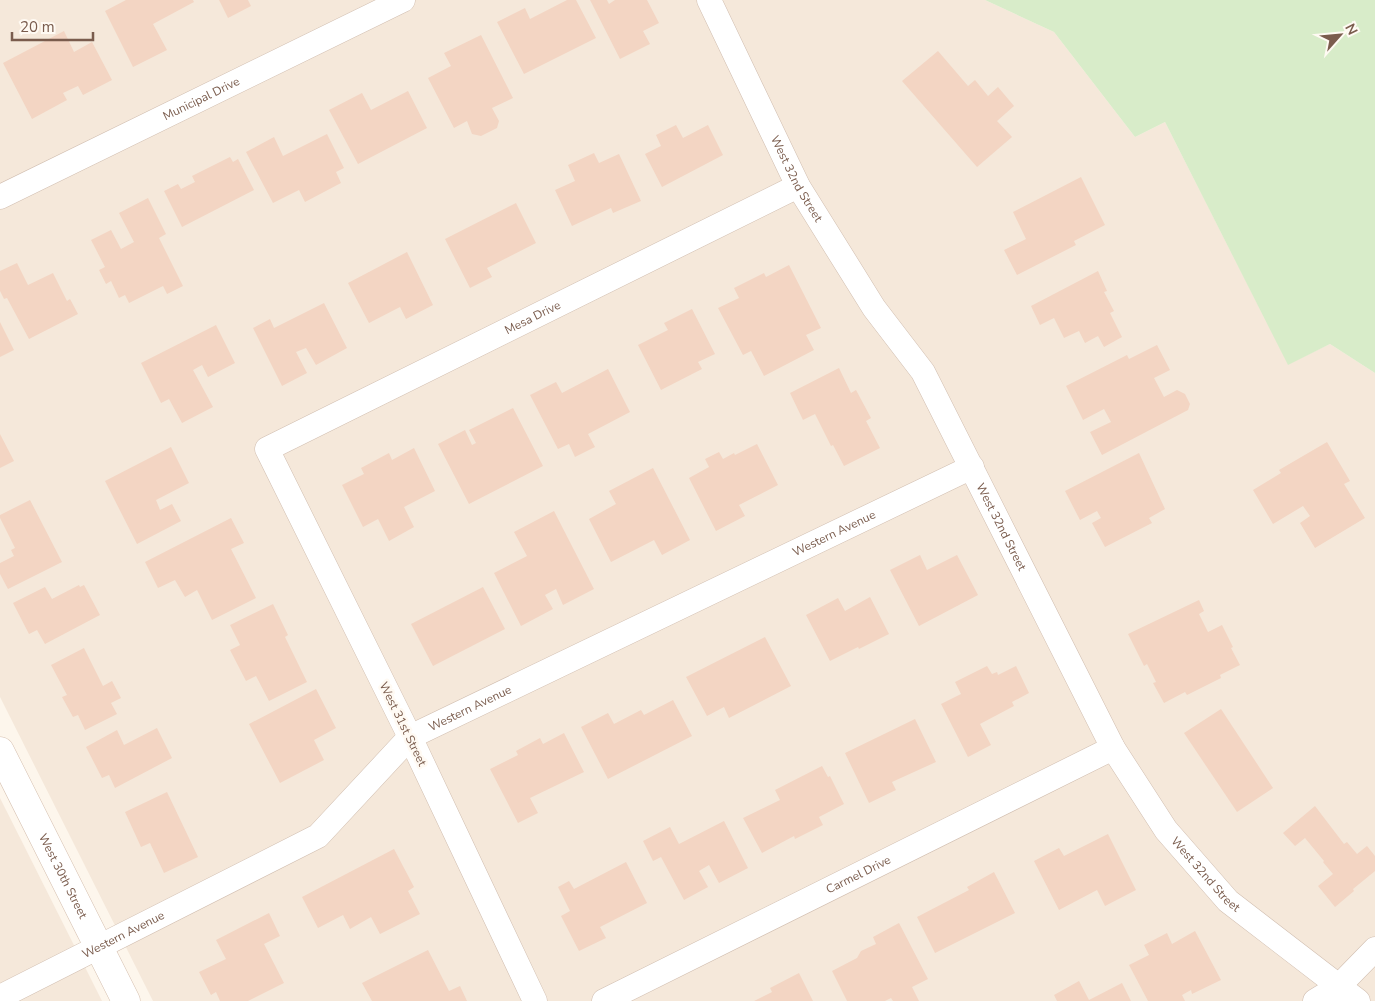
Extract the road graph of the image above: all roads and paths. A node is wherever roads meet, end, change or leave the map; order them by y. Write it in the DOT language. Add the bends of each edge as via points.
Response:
graph roads {
  1 [pos="403,0"];
  2 [pos="710,0"];
  3 [pos="798,186"];
  4 [pos="0,197"];
  5 [pos="267,449"];
  6 [pos="972,467"];
  7 [pos="410,738"];
  8 [pos="1113,748"];
  9 [pos="0,751"];
  10 [pos="99,948"];
  11 [pos="1375,950"];
  12 [pos="1338,987"];
  13 [pos="0,997"];
  14 [pos="126,1001"];
  15 [pos="535,1001"];
  16 [pos="604,1001"];
  17 [pos="1315,1001"];
  18 [pos="1358,1001"];
  1 -- 4 [label="street, Municipal Drive"];
  2 -- 3 [label="street, West 32nd Street"];
  3 -- 5 [label="street, Mesa Drive"];
  3 -- 6 [label="street, West 32nd Street" via="874,308 924,372"];
  5 -- 7 [label="street, West 31st Street"];
  6 -- 7 [label="street, Western Avenue"];
  6 -- 8 [label="street, West 32nd Street"];
  7 -- 10 [label="street, Western Avenue" via="318,836"];
  7 -- 15 [label="street, West 31st Street"];
  8 -- 12 [label="street, West 32nd Street" via="1166,830 1228,901"];
  8 -- 16 [label="street, Carmel Drive"];
  9 -- 10 [label="main road, West 30th Street"];
  10 -- 13 [label="street, Western Avenue"];
  10 -- 14 [label="main road, West 30th Street"];
  11 -- 12 [label="street"];
  12 -- 17 [label="street"];
  12 -- 18 [label="street, West 32nd Street"];
}
